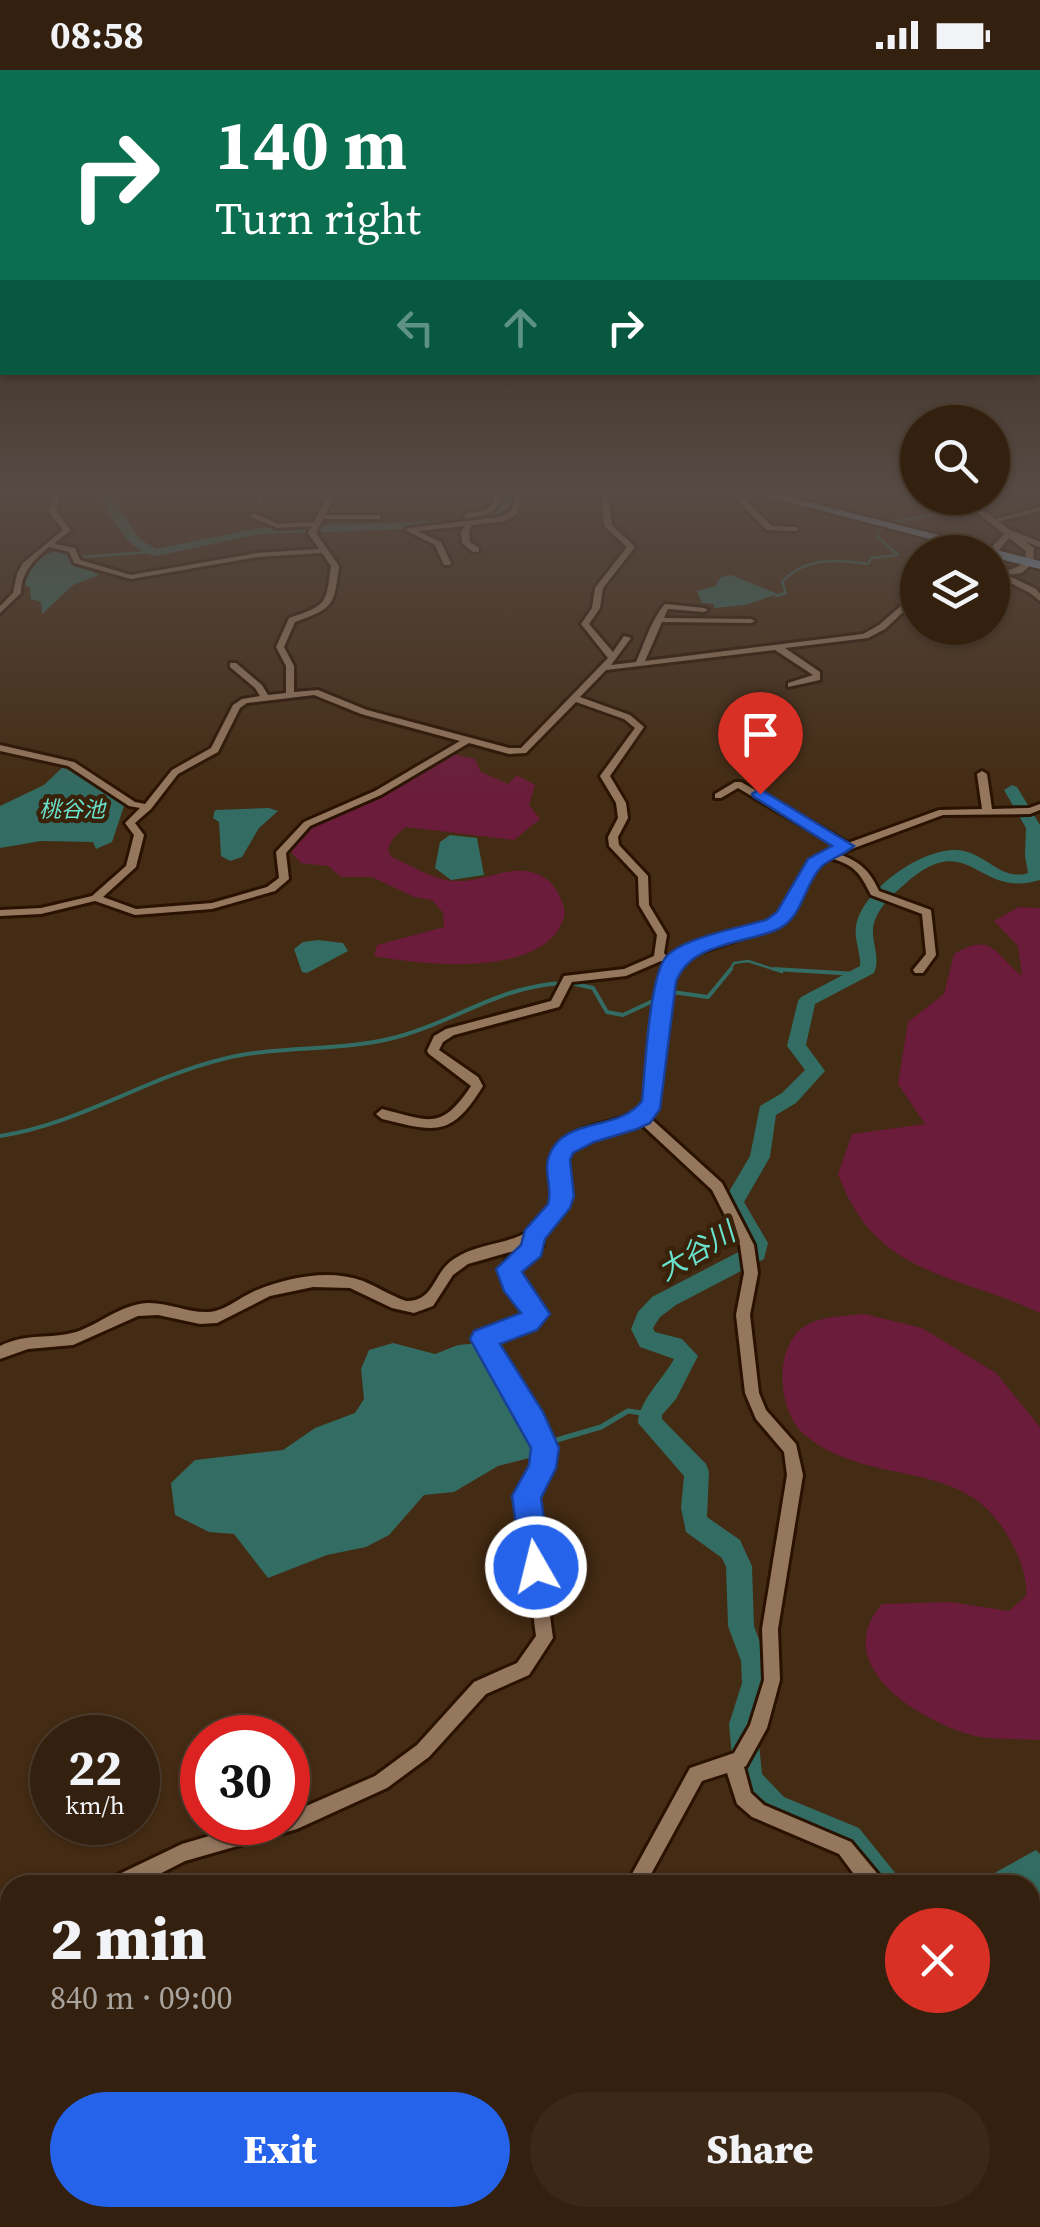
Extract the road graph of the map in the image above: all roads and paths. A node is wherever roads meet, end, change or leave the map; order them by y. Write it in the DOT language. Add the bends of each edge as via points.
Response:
graph roads {
  1 [pos="331,596"];
  2 [pos="598,596"];
  3 [pos="1040,599"];
  4 [pos="1032,608"];
  5 [pos="704,610"];
  6 [pos="900,610"];
  7 [pos="658,620"];
  8 [pos="750,621"];
  9 [pos="627,638"];
  10 [pos="777,647"];
  11 [pos="613,658"];
  12 [pos="640,663"];
  13 [pos="233,665"];
  14 [pos="606,668"];
  15 [pos="791,686"];
  16 [pos="290,694"];
  17 [pos="265,698"];
  18 [pos="576,699"];
  19 [pos="467,740"];
  20 [pos="0,748"];
  21 [pos="982,774"];
  22 [pos="718,796"];
  23 [pos="148,807"];
  24 [pos="1035,809"];
  25 [pos="987,811"];
  26 [pos="845,846"];
  27 [pos="828,854"];
  28 [pos="96,898"];
  29 [pos="0,913"];
  30 [pos="660,957"];
  31 [pos="674,960"];
  32 [pos="919,970"];
  33 [pos="382,1114"];
  34 [pos="642,1117"];
  35 [pos="533,1236"];
  36 [pos="0,1353"];
  37 [pos="734,1764"];
  38 [pos="137,1875"];
  39 [pos="640,1875"];
  40 [pos="866,1875"];
  1 -- 16 [label="street" via="322,609 292,620 280,644 290,666"];
  2 -- 11 [label="street" via="585,624"];
  3 -- 4 [label="street"];
  5 -- 7 [label="street" via="664,606"];
  6 -- 10 [label="street" via="872,634"];
  7 -- 8 [label="street"];
  7 -- 12 [label="street"];
  9 -- 11 [label="street"];
  10 -- 12 [label="street"];
  10 -- 15 [label="street" via="816,674"];
  11 -- 14 [label="street"];
  12 -- 14 [label="street"];
  13 -- 17 [label="street"];
  14 -- 18 [label="street"];
  16 -- 17 [label="street"];
  16 -- 19 [label="street" via="318,692"];
  17 -- 23 [label="street" via="238,704 215,750 171,775"];
  18 -- 19 [label="street" via="520,752"];
  18 -- 30 [label="street" via="640,727 605,776 623,818 614,846 644,876 644,905 662,935"];
  19 -- 28 [label="street" via="378,793 307,824 281,852 284,879 271,889 212,906 141,912"];
  20 -- 23 [label="street" via="71,764 132,804"];
  21 -- 25 [label="street"];
  22 -- 26 [label="street" via="738,784"];
  23 -- 28 [label="street" via="130,822 139,835 131,868"];
  24 -- 25 [label="street"];
  25 -- 26 [label="street" via="934,814"];
  26 -- 27 [label="street"];
  27 -- 31 [label="street" via="811,868 785,916"];
  27 -- 32 [label="street" via="866,872 872,890 884,898 927,912 931,955"];
  28 -- 29 [label="street"];
  30 -- 31 [label="street"];
  30 -- 33 [label="street" via="626,972 577,976 555,1004 438,1039 433,1051 477,1086 445,1124"];
  31 -- 34 [label="street" via="652,1103"];
  34 -- 35 [label="street" via="565,1147 558,1160 560,1204"];
  34 -- 37 [label="street" via="717,1187 746,1245 752,1260 743,1315 752,1393 791,1449 795,1474 770,1629 768,1702"];
  35 -- 36 [label="street" via="452,1267 431,1302 418,1307 400,1306 363,1284 284,1285 221,1316 148,1309 74,1338 31,1340"];
  35 -- 38 [label="street" via="533,1249 508,1269 537,1314 483,1339 545,1448 526,1496 545,1638 523,1669 480,1688 422,1750 381,1782 297,1820 182,1852"];
  37 -- 39 [label="street" via="696,1774"];
  37 -- 40 [label="street" via="743,1798 758,1811 845,1848"];
}
